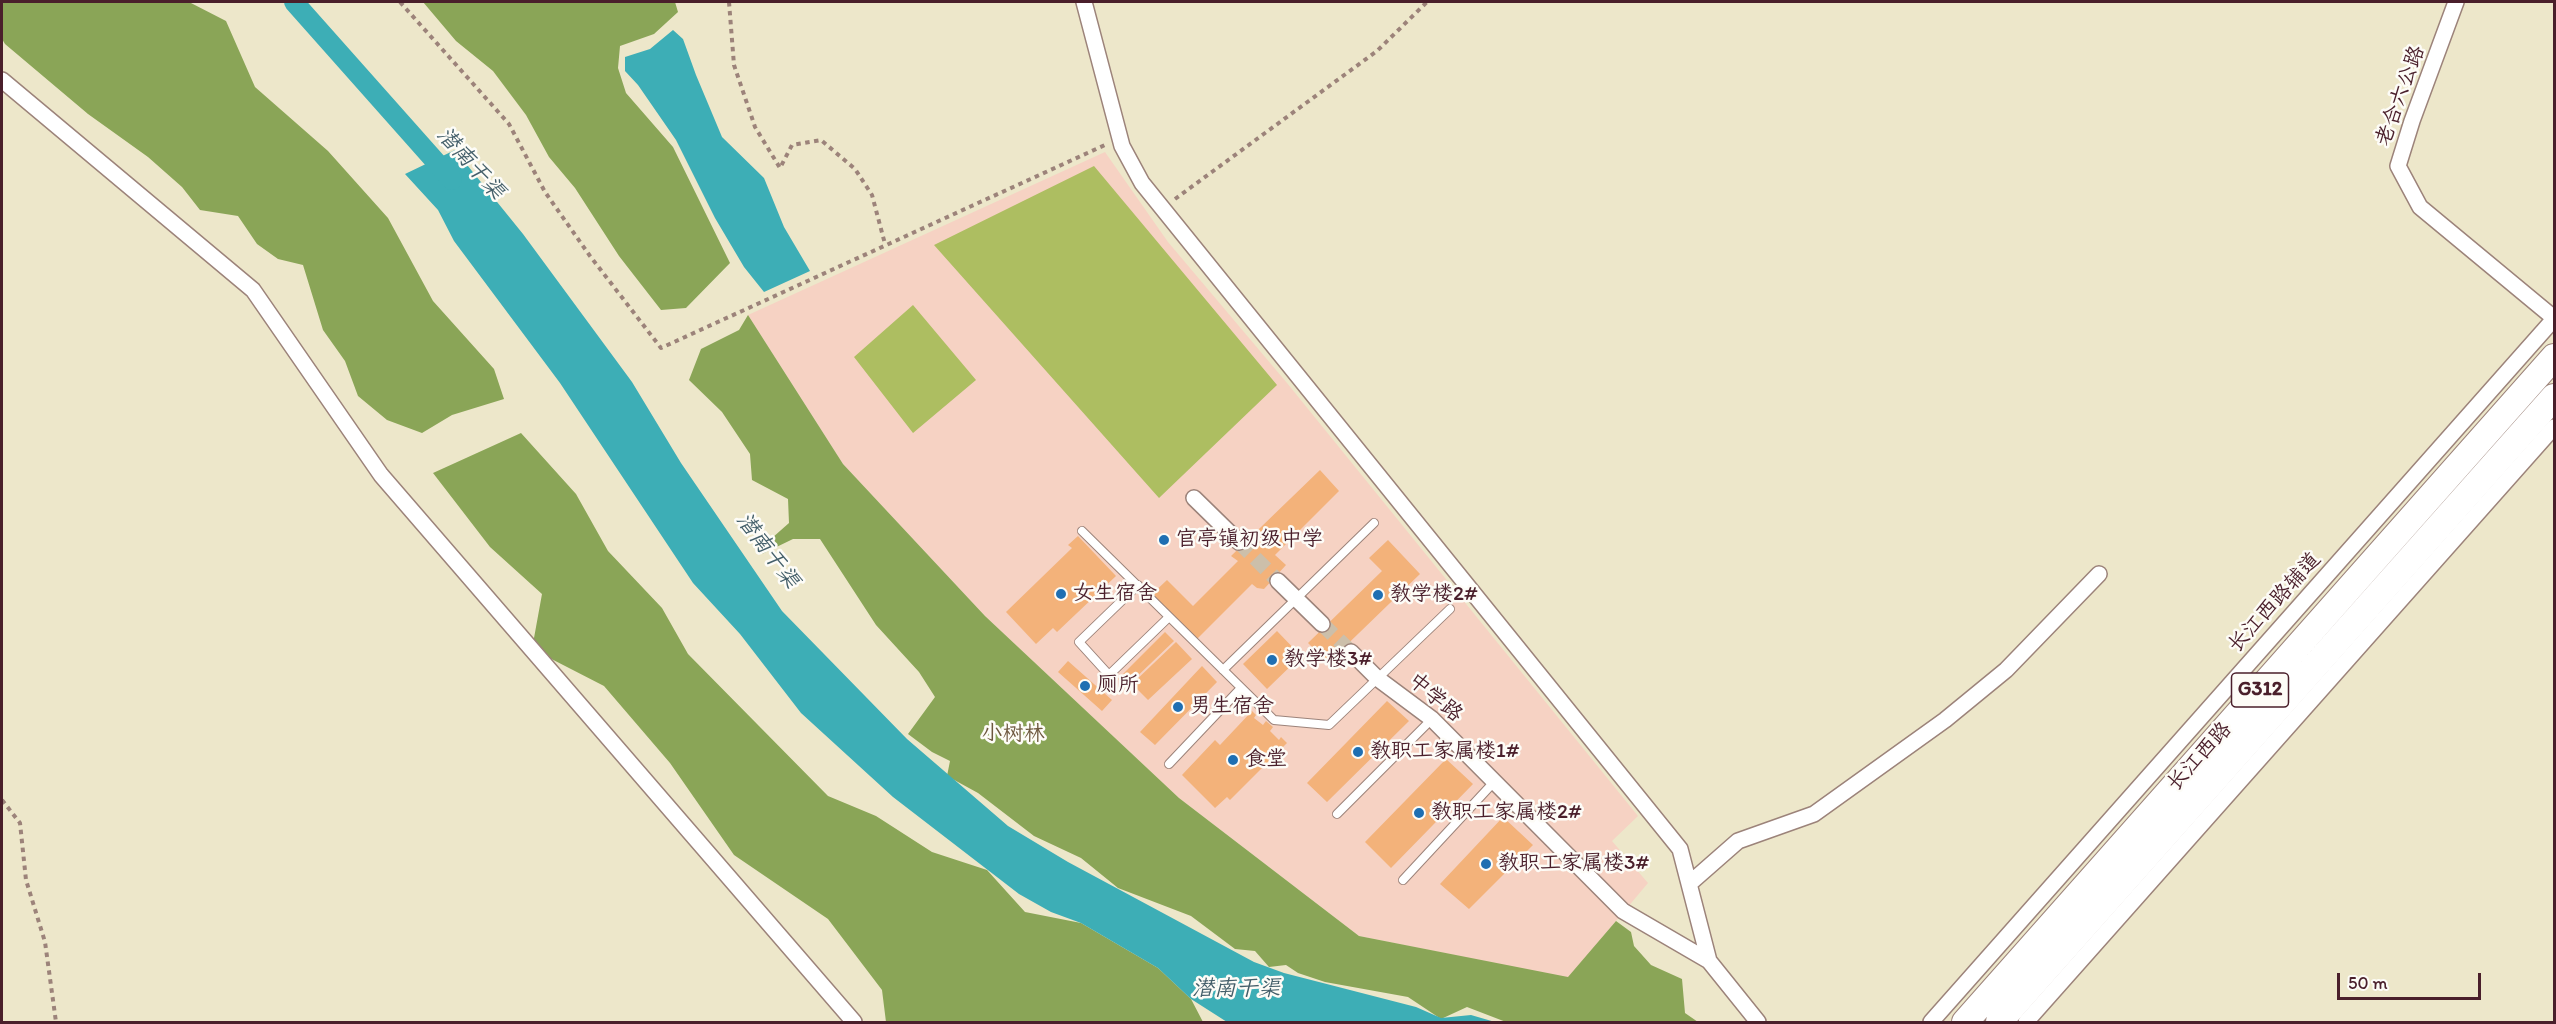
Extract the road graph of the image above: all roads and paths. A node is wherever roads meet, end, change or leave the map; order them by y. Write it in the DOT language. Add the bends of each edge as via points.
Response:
graph roads {
  1 [pos="400,2"];
  2 [pos="729,2"];
  3 [pos="1084,2"];
  4 [pos="1427,2"];
  5 [pos="2456,2"];
  6 [pos="2,80"];
  7 [pos="1127,155"];
  8 [pos="1162,208"];
  9 [pos="885,244"];
  10 [pos="2554,318"];
  11 [pos="2554,357"];
  12 [pos="2554,398"];
  13 [pos="2554,427"];
  14 [pos="1194,498"];
  15 [pos="1374,524"];
  16 [pos="1082,531"];
  17 [pos="1239,542"];
  18 [pos="2099,574"];
  19 [pos="1278,581"];
  20 [pos="1138,585"];
  21 [pos="1450,609"];
  22 [pos="1169,617"];
  23 [pos="1322,624"];
  24 [pos="1351,652"];
  25 [pos="1223,670"];
  26 [pos="1242,688"];
  27 [pos="1432,719"];
  28 [pos="1169,764"];
  29 [pos="1494,782"];
  30 [pos="2,800"];
  31 [pos="1337,814"];
  32 [pos="1403,880"];
  33 [pos="1689,884"];
  34 [pos="1709,961"];
  35 [pos="56,1023"];
  36 [pos="854,1023"];
  37 [pos="1758,1023"];
  38 [pos="1931,1023"];
  39 [pos="1965,1023"];
  40 [pos="1999,1023"];
  41 [pos="2026,1023"];
  1 -- 9 [label="path" via="509,124 545,192 660,348"];
  2 -- 9 [label="path" via="734,65 755,127 780,168 792,145 821,141 855,169 872,195"];
  3 -- 7 [label="street"];
  4 -- 8 [label="path" via="1377,51"];
  5 -- 10 [label="street, 老合六公路" via="2398,166 2420,207"];
  6 -- 36 [label="street" via="253,290 381,474"];
  7 -- 8 [label="street"];
  7 -- 9 [label="path" via="1105,145"];
  8 -- 33 [label="street" via="1680,849"];
  10 -- 38 [label="street, 长江西路辅道"];
  11 -- 39 [label="highway, 长江西路 / G312"];
  12 -- 40 [label="highway, 长江西路 / G312"];
  13 -- 41 [label="street"];
  14 -- 17 [label="street"];
  15 -- 25 [label="lane"];
  16 -- 20 [label="lane"];
  18 -- 33 [label="street" via="2006,670 1945,720 1814,814 1738,841"];
  19 -- 23 [label="street"];
  20 -- 22 [label="lane"];
  20 -- 22 [label="lane" via="1079,642 1109,675"];
  21 -- 26 [label="lane" via="1329,725 1274,720"];
  22 -- 25 [label="lane"];
  24 -- 27 [label="street, 中学路" via="1377,678"];
  25 -- 26 [label="lane"];
  26 -- 28 [label="lane"];
  27 -- 29 [label="street, 中学路"];
  27 -- 31 [label="lane"];
  29 -- 32 [label="lane"];
  29 -- 34 [label="street, 中学路" via="1623,911"];
  30 -- 35 [label="path" via="20,823 26,880 45,942"];
  33 -- 34 [label="street"];
  34 -- 37 [label="street"];
}
